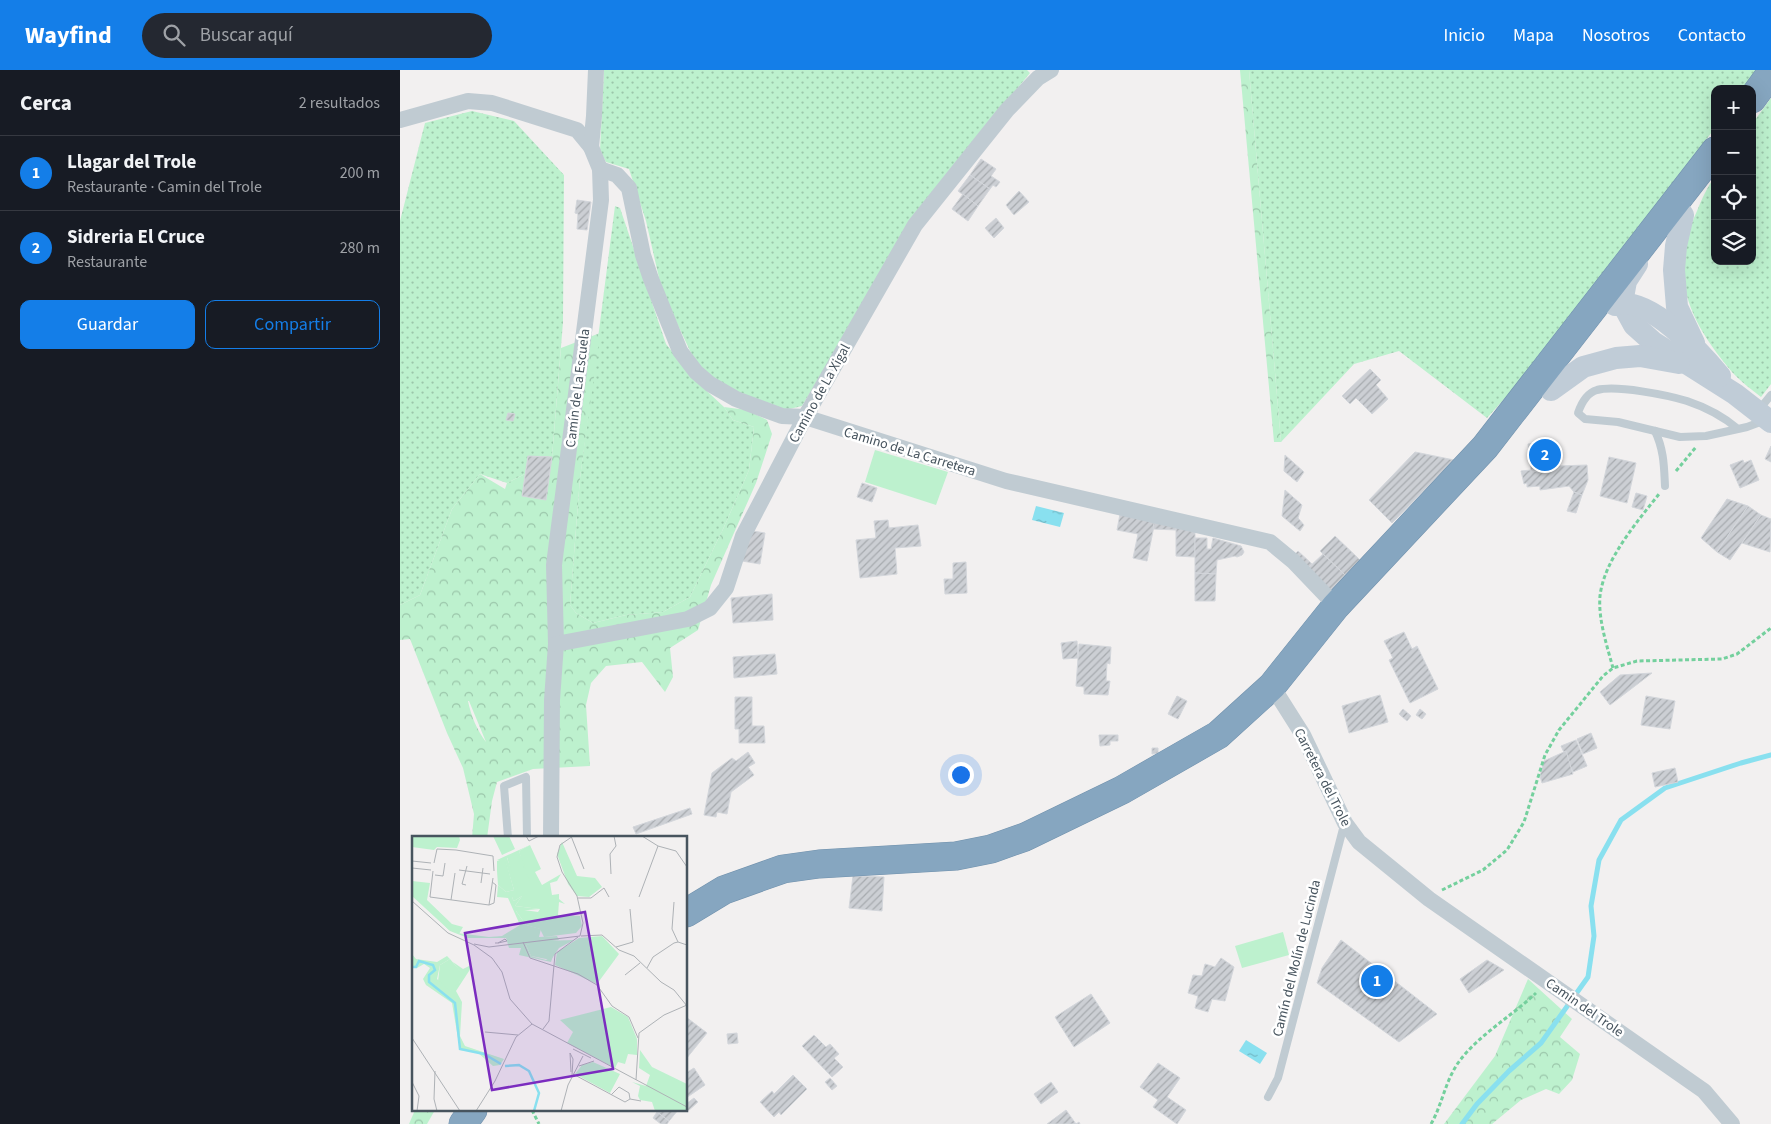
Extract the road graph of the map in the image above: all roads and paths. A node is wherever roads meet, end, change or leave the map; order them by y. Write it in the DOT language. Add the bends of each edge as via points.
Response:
graph roads {
  1 [pos="596,70"];
  2 [pos="1051,70"];
  3 [pos="1771,73"];
  4 [pos="1756,94"];
  5 [pos="400,120"];
  6 [pos="591,147"];
  7 [pos="1711,156"];
  8 [pos="600,169"];
  9 [pos="1679,208"];
  10 [pos="1622,303"];
  11 [pos="1694,357"];
  12 [pos="1546,383"];
  13 [pos="1767,412"];
  14 [pos="804,417"];
  15 [pos="1738,429"];
  16 [pos="1655,432"];
  17 [pos="1706,436"];
  18 [pos="1665,486"];
  19 [pos="1336,606"];
  20 [pos="1771,628"];
  21 [pos="556,644"];
  22 [pos="1613,668"];
  23 [pos="1272,686"];
  24 [pos="1345,823"];
  25 [pos="508,836"];
  26 [pos="527,836"];
  27 [pos="551,836"];
  28 [pos="1429,899"];
  29 [pos="688,912"];
  30 [pos="1555,986"];
  31 [pos="1268,1097"];
  32 [pos="471,1112"];
  33 [pos="533,1112"];
  34 [pos="463,1124"];
  35 [pos="540,1124"];
  36 [pos="1432,1124"];
  37 [pos="1732,1124"];
  1 -- 6 [label="street"];
  2 -- 14 [label="street, Camino de La Xigal" via="1038,78 1007,110 915,225"];
  3 -- 4 [label="highway"];
  5 -- 6 [label="street, Camín de La Escuela" via="468,101 492,104 578,130"];
  6 -- 8 [label="street, Camín de La Escuela"];
  7 -- 9 [label="highway"];
  8 -- 14 [label="street, Camino de La Carretera" via="617,175 629,188 651,279 680,351 696,372 736,399 782,416"];
  8 -- 21 [label="street, Camín de La Escuela" via="601,200 554,566"];
  9 -- 10 [label="highway"];
  9 -- 11 [label="street" via="1674,270 1677,307"];
  9 -- 12 [label="highway"];
  10 -- 11 [label="street" via="1659,317"];
  10 -- 12 [label="highway"];
  11 -- 12 [label="street" via="1616,358 1583,367"];
  11 -- 13 [label="street" via="1735,394"];
  12 -- 19 [label="highway"];
  13 -- 15 [label="lane"];
  14 -- 19 [label="street, Camino de La Carretera" via="1006,481 1270,542"];
  14 -- 21 [label="street, Camino de La Xigal" via="743,536 726,588 710,608 688,619"];
  15 -- 16 [label="lane" via="1687,401 1627,389 1595,390 1583,401 1578,413 1585,419 1618,422"];
  15 -- 17 [label="lane"];
  16 -- 17 [label="lane" via="1680,437"];
  16 -- 18 [label="lane" via="1664,456"];
  17 -- 18 [label="path"];
  18 -- 22 [label="path" via="1639,519 1602,583 1600,598 1604,637"];
  19 -- 23 [label="highway"];
  20 -- 22 [label="path" via="1737,654 1722,658 1637,661"];
  21 -- 27 [label="street, Camín de La Escuela" via="552,700"];
  22 -- 28 [label="path" via="1554,738 1524,822 1507,850 1483,870"];
  23 -- 24 [label="street, Carretera del Trole" via="1303,735"];
  23 -- 29 [label="highway" via="1218,735 1122,790 1025,837 991,849 956,856 783,869 724,890"];
  24 -- 28 [label="street, Carretera del Trole" via="1359,842"];
  24 -- 31 [label="lane, Camín del Molín de Lucinda" via="1278,1078"];
  25 -- 26 [label="lane" via="504,786 526,777"];
  28 -- 30 [label="street, Camin del Trole"];
  30 -- 36 [label="path" via="1471,1048 1448,1082"];
  30 -- 37 [label="street, Camin del Trole" via="1704,1091"];
  32 -- 34 [label="highway"];
  33 -- 35 [label="path"];
}
